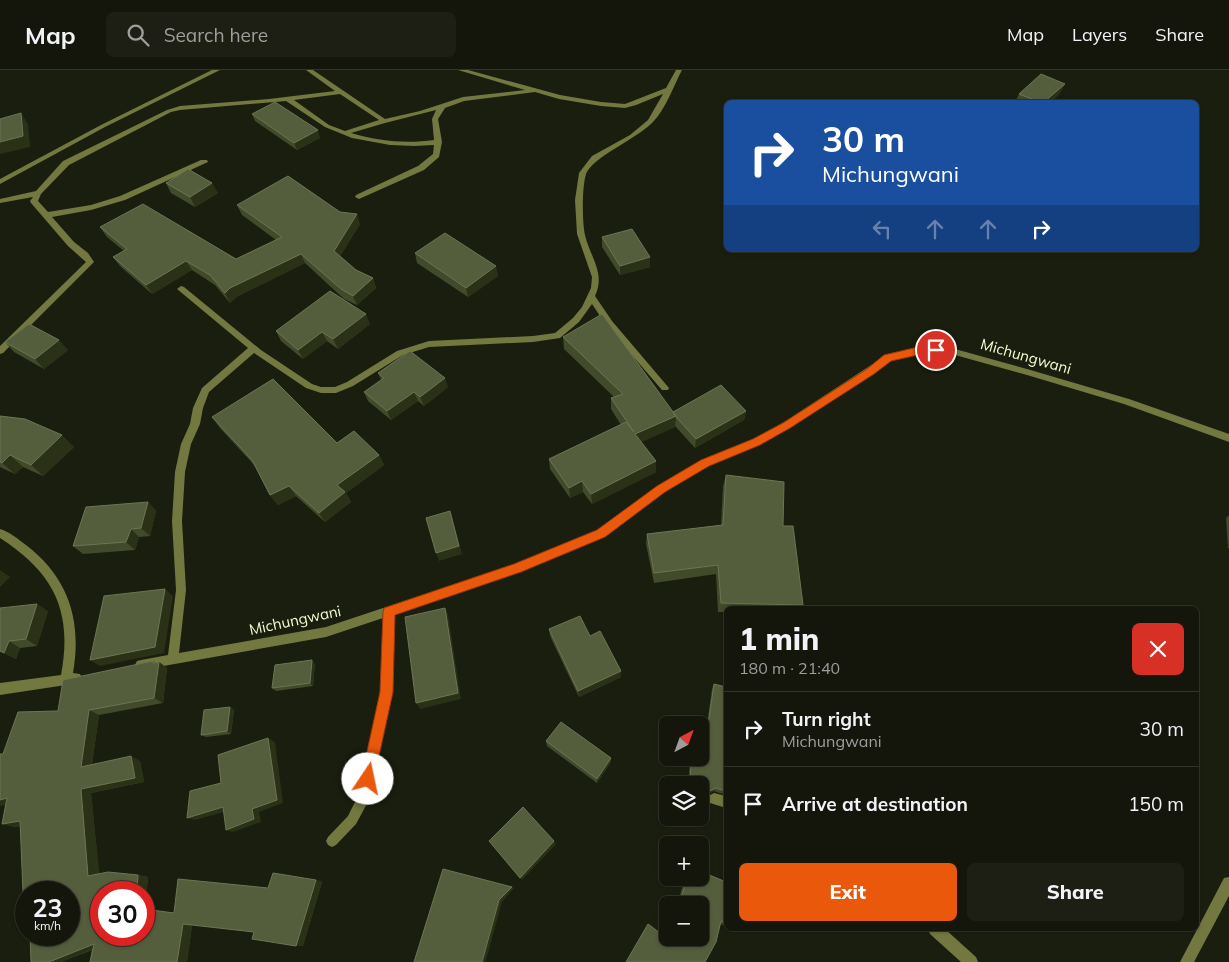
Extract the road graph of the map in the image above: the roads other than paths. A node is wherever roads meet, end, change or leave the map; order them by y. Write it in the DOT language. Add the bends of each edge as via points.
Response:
graph roads {
  1 [pos="217,70"];
  2 [pos="303,70"];
  3 [pos="310,70"];
  4 [pos="461,70"];
  5 [pos="679,70"];
  6 [pos="538,90"];
  7 [pos="667,90"];
  8 [pos="342,92"];
  9 [pos="288,99"];
  10 [pos="442,106"];
  11 [pos="384,121"];
  12 [pos="339,132"];
  13 [pos="438,142"];
  14 [pos="204,162"];
  15 [pos="0,182"];
  16 [pos="38,193"];
  17 [pos="359,197"];
  18 [pos="0,201"];
  19 [pos="47,216"];
  20 [pos="181,289"];
  21 [pos="592,296"];
  22 [pos="254,348"];
  23 [pos="0,351"];
  24 [pos="665,388"];
  25 [pos="1229,438"];
  26 [pos="0,533"];
  27 [pos="389,612"];
  28 [pos="173,658"];
  29 [pos="134,666"];
  30 [pos="86,676"];
  31 [pos="66,680"];
  32 [pos="0,689"];
  33 [pos="332,840"];
  34 [pos="1229,883"];
  35 [pos="937,931"];
  36 [pos="971,962"];
  37 [pos="1187,962"];
  1 -- 15 [label="street" via="103,126"];
  2 -- 3 [label="street"];
  3 -- 8 [label="street"];
  4 -- 6 [label="street"];
  5 -- 7 [label="street"];
  6 -- 7 [label="street" via="559,97 625,106"];
  6 -- 10 [label="street" via="470,97"];
  7 -- 21 [label="street" via="650,121 595,158 583,173 579,200 581,234 596,277"];
  8 -- 9 [label="street"];
  8 -- 11 [label="street"];
  9 -- 12 [label="street"];
  9 -- 16 [label="street" via="169,111 66,163"];
  10 -- 11 [label="street"];
  10 -- 13 [label="street" via="435,119"];
  11 -- 12 [label="street"];
  12 -- 13 [label="street" via="397,144"];
  13 -- 17 [label="street" via="436,155 425,164"];
  14 -- 19 [label="street" via="134,194"];
  16 -- 18 [label="street"];
  16 -- 19 [label="street" via="34,201"];
  19 -- 23 [label="street" via="90,262"];
  20 -- 22 [label="street"];
  21 -- 22 [label="street" via="576,320 557,336 429,344 400,353 336,390 309,386"];
  21 -- 24 [label="street" via="609,323"];
  22 -- 28 [label="street" via="205,390 186,444 180,472 177,521 182,590"];
  25 -- 27 [label="street, Michungwani" via="1126,401 1027,372 955,352 918,351 888,358 786,426 705,463 661,489 601,533 517,568"];
  26 -- 31 [label="street" via="41,563 62,595 72,639"];
  27 -- 28 [label="street, Michungwani" via="326,632"];
  27 -- 33 [label="street" via="386,692 364,798 352,820"];
  28 -- 29 [label="street, Michungwani"];
  30 -- 31 [label="street"];
  31 -- 32 [label="street"];
  34 -- 37 [label="street"];
  35 -- 36 [label="street"];
}
